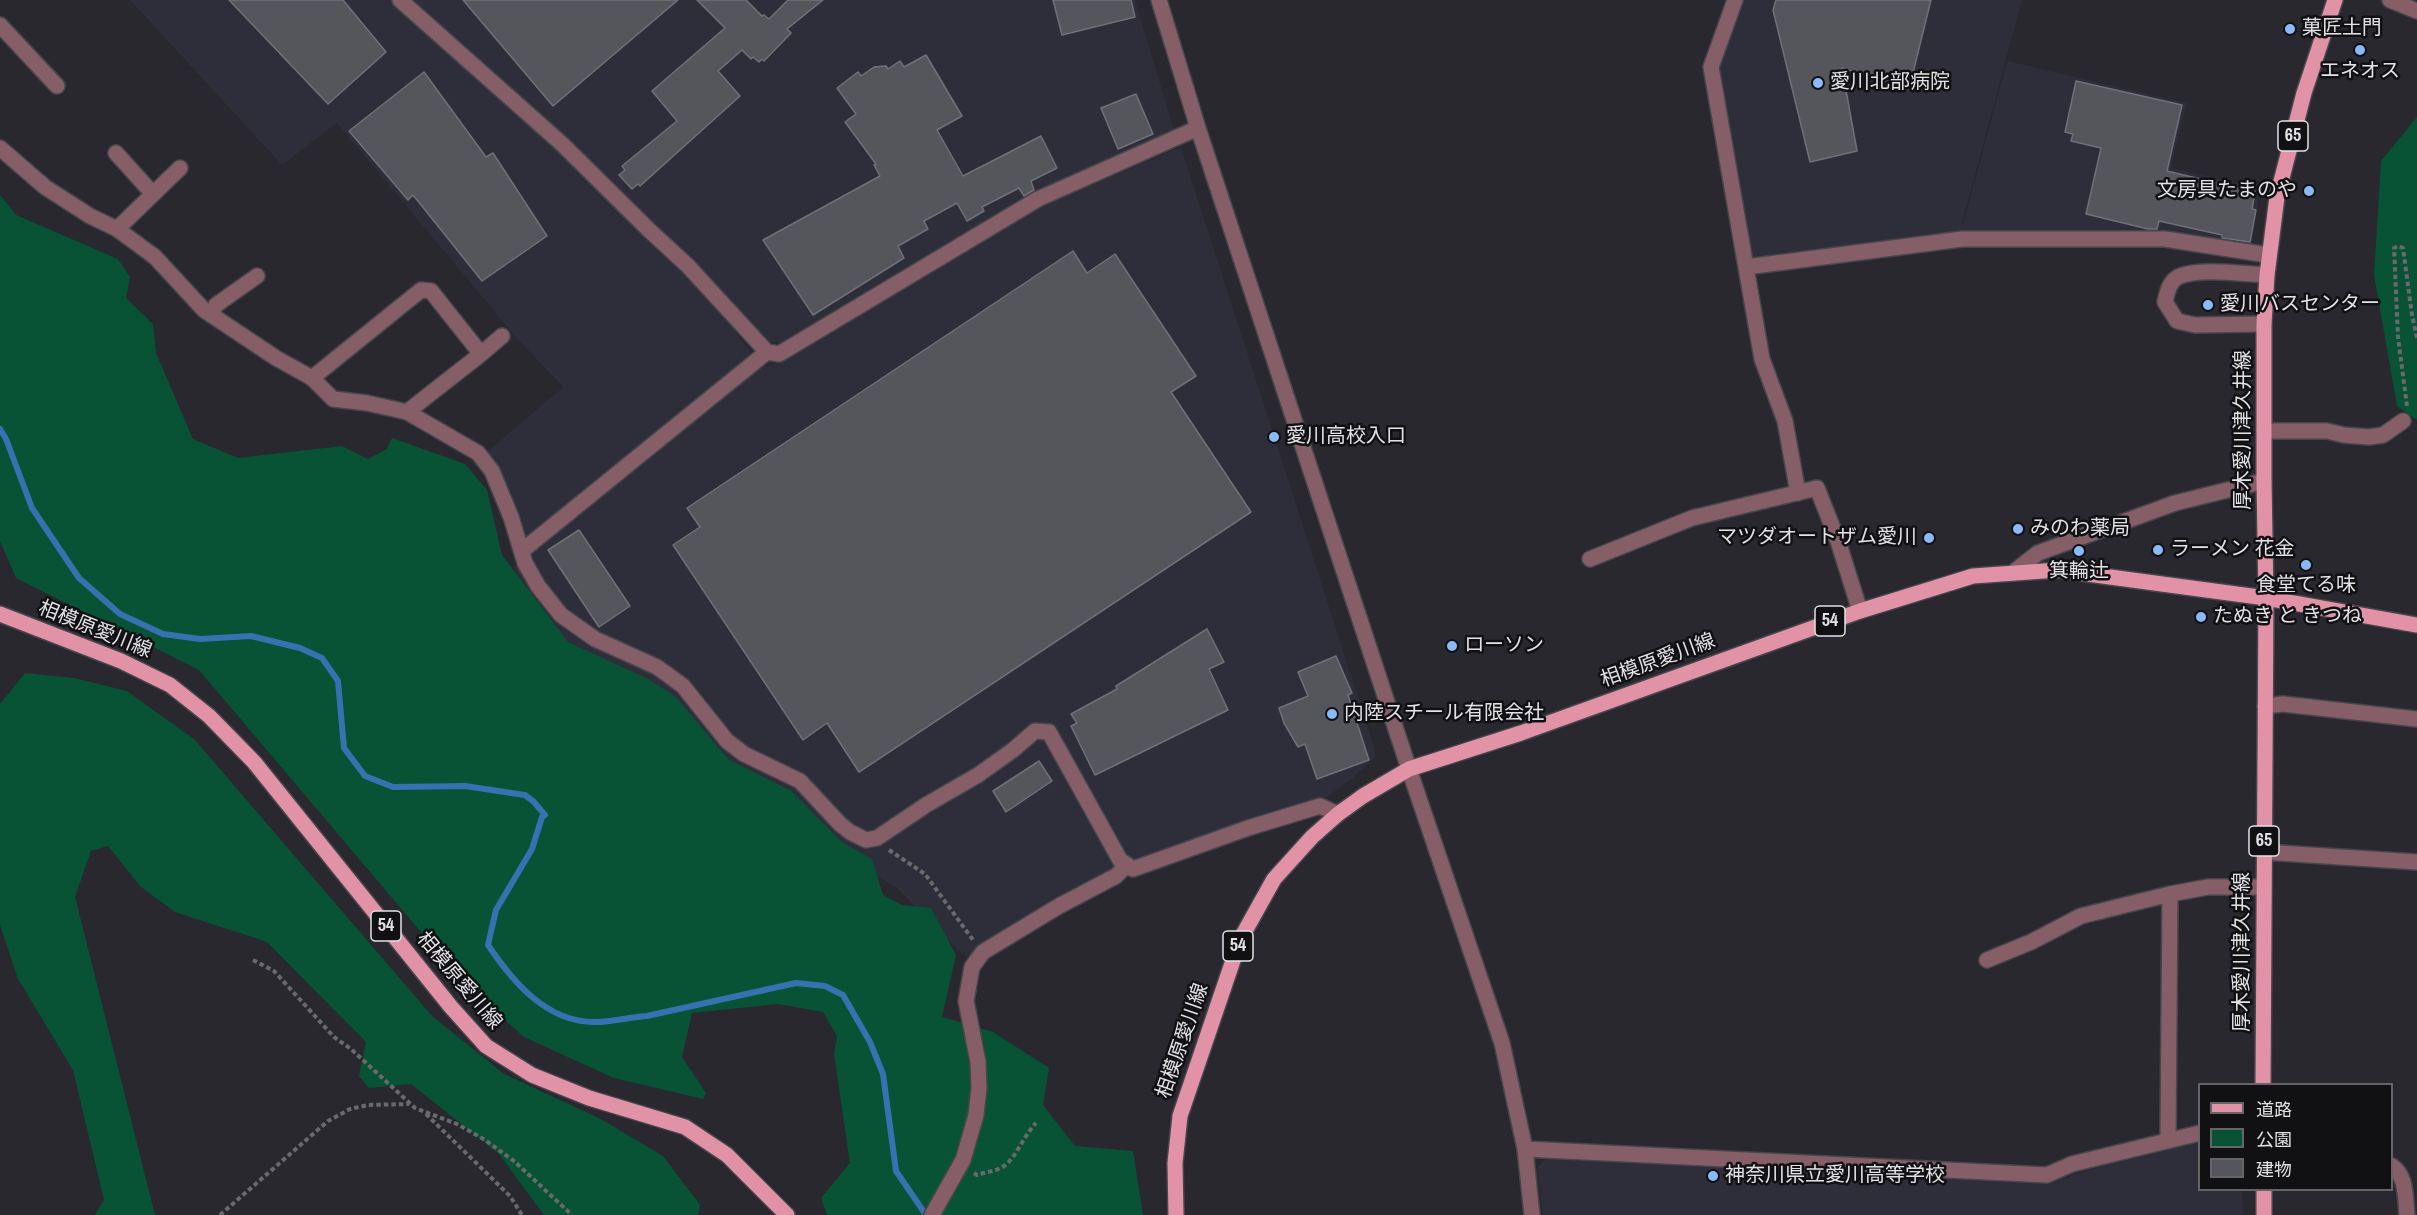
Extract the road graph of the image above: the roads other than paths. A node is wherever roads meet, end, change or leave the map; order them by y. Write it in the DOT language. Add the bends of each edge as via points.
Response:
graph roads {
  1 [pos="400,0"];
  2 [pos="1159,0"];
  3 [pos="1735,0"];
  4 [pos="2335,0"];
  5 [pos="2390,0"];
  6 [pos="2417,11"];
  7 [pos="0,25"];
  8 [pos="58,63"];
  9 [pos="1198,128"];
  10 [pos="0,148"];
  11 [pos="116,153"];
  12 [pos="180,168"];
  13 [pos="153,194"];
  14 [pos="117,229"];
  15 [pos="2268,255"];
  16 [pos="1746,267"];
  17 [pos="2267,275"];
  18 [pos="257,276"];
  19 [pos="211,315"];
  20 [pos="2264,324"];
  21 [pos="502,336"];
  22 [pos="767,352"];
  23 [pos="481,354"];
  24 [pos="312,378"];
  25 [pos="407,412"];
  26 [pos="2403,422"];
  27 [pos="2264,431"];
  28 [pos="2264,481"];
  29 [pos="1798,493"];
  30 [pos="523,550"];
  31 [pos="1590,559"];
  32 [pos="2015,571"];
  33 [pos="2266,598"];
  34 [pos="1860,610"];
  35 [pos="0,614"];
  36 [pos="2417,625"];
  37 [pos="2265,706"];
  38 [pos="2417,719"];
  39 [pos="1409,769"];
  40 [pos="1338,814"];
  41 [pos="2264,852"];
  42 [pos="2417,862"];
  43 [pos="1127,865"];
  44 [pos="2264,887"];
  45 [pos="2170,894"];
  46 [pos="1987,960"];
  47 [pos="2263,1083"];
  48 [pos="2198,1133"];
  49 [pos="2168,1140"];
  50 [pos="1525,1149"];
  51 [pos="2393,1167"];
  52 [pos="2264,1191"];
  53 [pos="787,1215"];
  54 [pos="933,1215"];
  55 [pos="1176,1215"];
  56 [pos="1532,1215"];
  57 [pos="2264,1215"];
  58 [pos="2407,1215"];
  1 -- 22 [label="street" via="562,144 688,266"];
  2 -- 9 [label="street"];
  3 -- 16 [label="street" via="1711,67"];
  4 -- 15 [label="main road, 厚木愛川津久井線 / 65" via="2304,93 2277,196"];
  5 -- 6 [label="street"];
  7 -- 8 [label="street" via="52,80"];
  9 -- 22 [label="street" via="1038,199 780,354"];
  9 -- 39 [label="street"];
  10 -- 14 [label="street" via="45,187"];
  11 -- 13 [label="street"];
  12 -- 13 [label="street"];
  13 -- 14 [label="street"];
  14 -- 19 [label="street" via="155,257"];
  15 -- 16 [label="street" via="2165,239 1962,239"];
  15 -- 17 [label="main road, 厚木愛川津久井線 / 65"];
  16 -- 29 [label="street" via="1762,359 1785,421"];
  17 -- 20 [label="main road, 厚木愛川津久井線 / 65"];
  17 -- 20 [label="street" via="2214,273 2176,278 2168,287 2165,302 2177,321 2195,325"];
  18 -- 19 [label="street" via="216,305"];
  19 -- 24 [label="street"];
  20 -- 27 [label="main road, 厚木愛川津久井線 / 65"];
  21 -- 23 [label="street"];
  22 -- 30 [label="street"];
  23 -- 24 [label="street" via="430,291 421,290"];
  23 -- 25 [label="street"];
  24 -- 25 [label="street" via="333,399"];
  25 -- 30 [label="street" via="478,453 492,471"];
  26 -- 27 [label="street" via="2383,435 2369,437 2327,431"];
  27 -- 28 [label="main road, 厚木愛川津久井線 / 65"];
  28 -- 32 [label="street" via="2175,503 2038,553"];
  28 -- 33 [label="main road, 厚木愛川津久井線 / 65"];
  29 -- 31 [label="street" via="1692,518"];
  29 -- 34 [label="street" via="1817,488"];
  30 -- 43 [label="street" via="525,563 538,586 561,615 595,639 657,667 683,686 727,741 744,754 800,781 850,832 866,840 877,838 978,775 1035,731 1049,732 1120,860"];
  32 -- 33 [label="main road, 相模原愛川線 / 54" via="2058,570"];
  32 -- 34 [label="main road, 相模原愛川線 / 54" via="1973,576"];
  33 -- 36 [label="main road, 相模原愛川線 / 54"];
  33 -- 37 [label="main road, 厚木愛川津久井線 / 65"];
  34 -- 39 [label="main road, 相模原愛川線 / 54" via="1521,733"];
  35 -- 53 [label="main road, 相模原愛川線 / 54" via="121,661 170,685 209,716 254,762 486,1046 532,1076 685,1127 727,1155"];
  37 -- 38 [label="street" via="2283,704"];
  37 -- 41 [label="main road, 厚木愛川津久井線 / 65"];
  39 -- 40 [label="main road, 相模原愛川線 / 54"];
  39 -- 50 [label="street" via="1502,1043"];
  40 -- 43 [label="street" via="1320,806 1133,869"];
  40 -- 55 [label="main road, 相模原愛川線 / 54" via="1274,879 1240,940 1180,1116 1174,1188"];
  41 -- 42 [label="street"];
  41 -- 44 [label="main road, 厚木愛川津久井線 / 65"];
  43 -- 54 [label="street" via="1116,876 983,952 972,967 966,1001 975,1039 979,1088 975,1115 963,1160"];
  44 -- 45 [label="street" via="2208,887"];
  44 -- 47 [label="main road, 厚木愛川津久井線 / 65"];
  45 -- 46 [label="street" via="2080,916"];
  45 -- 49 [label="street"];
  48 -- 49 [label="street"];
  49 -- 50 [label="street" via="2072,1164 2047,1175"];
  50 -- 56 [label="street"];
  51 -- 58 [label="street" via="2403,1180"];
  52 -- 57 [label="main road"];
}
